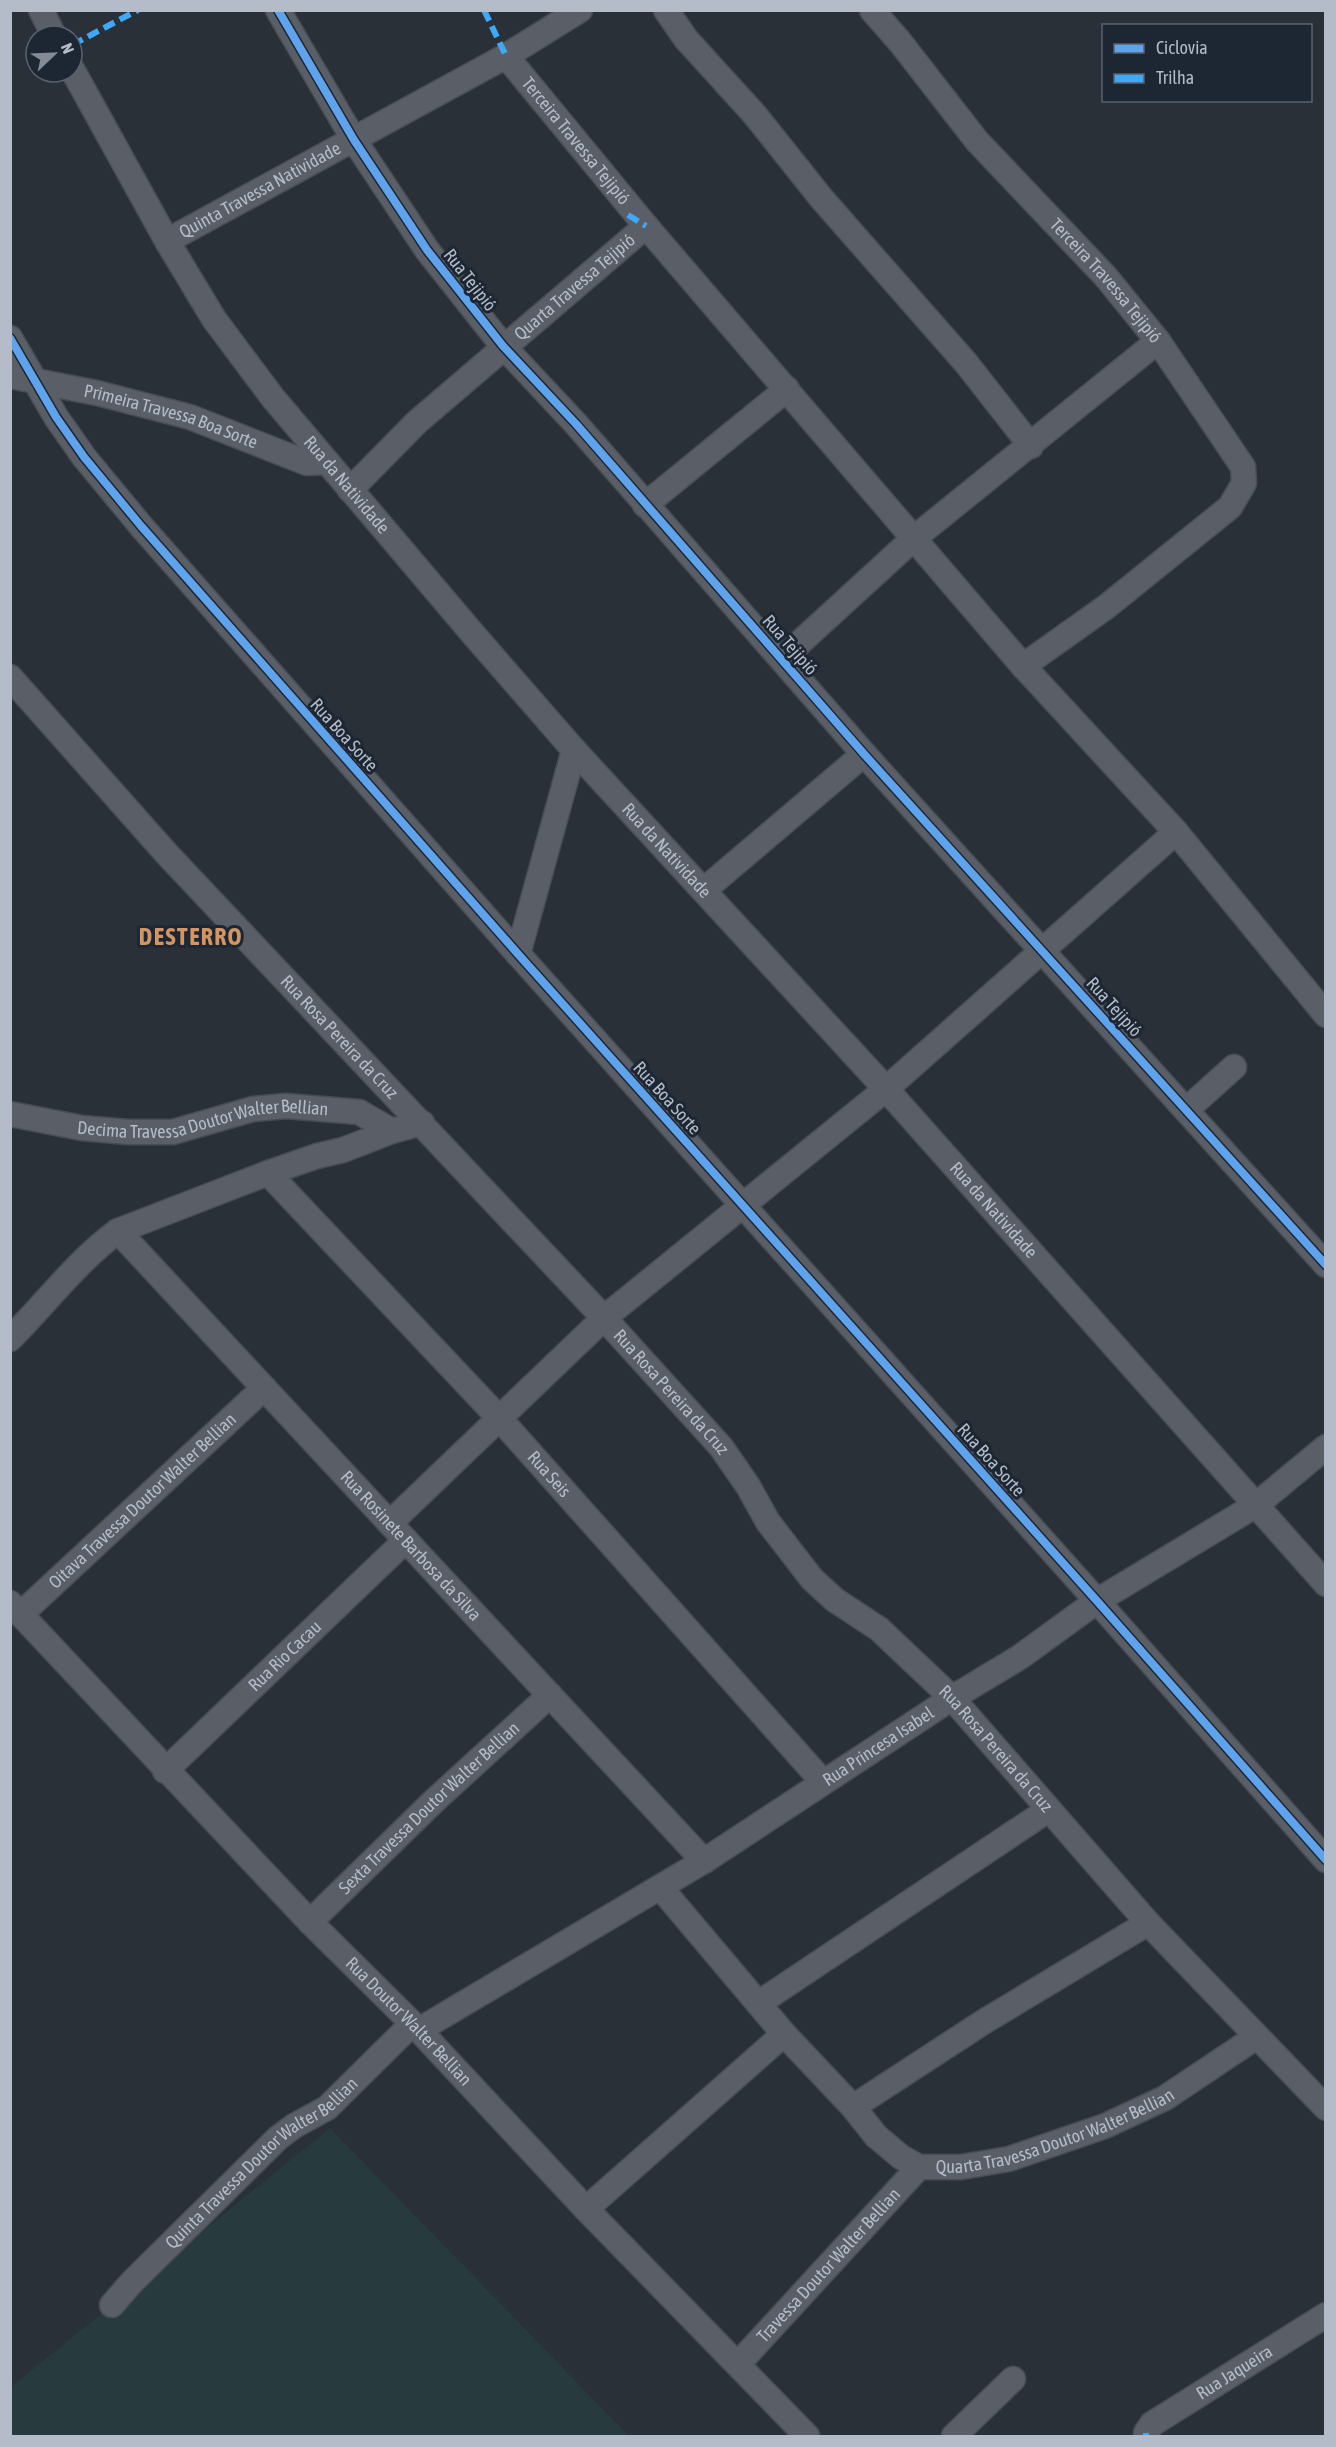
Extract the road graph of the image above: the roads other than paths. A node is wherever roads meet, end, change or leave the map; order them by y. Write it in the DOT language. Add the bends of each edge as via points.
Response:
graph roads {
  1 [pos="41,10"];
  2 [pos="278,10"];
  3 [pos="580,10"];
  4 [pos="666,10"];
  5 [pos="872,10"];
  6 [pos="48,24"];
  7 [pos="506,56"];
  8 [pos="80,84"];
  9 [pos="354,140"];
  10 [pos="646,226"];
  11 [pos="167,241"];
  12 [pos="10,338"];
  13 [pos="1158,341"];
  14 [pos="503,346"];
  15 [pos="10,376"];
  16 [pos="36,381"];
  17 [pos="787,389"];
  18 [pos="1031,446"];
  19 [pos="327,462"];
  20 [pos="350,490"];
  21 [pos="645,506"];
  22 [pos="913,539"];
  23 [pos="782,658"];
  24 [pos="1023,666"];
  25 [pos="10,677"];
  26 [pos="574,750"];
  27 [pos="864,754"];
  28 [pos="1176,832"];
  29 [pos="704,890"];
  30 [pos="1041,949"];
  31 [pos="518,954"];
  32 [pos="1326,1015"];
  33 [pos="1234,1067"];
  34 [pos="886,1089"];
  35 [pos="1186,1110"];
  36 [pos="10,1114"];
  37 [pos="422,1123"];
  38 [pos="392,1131"];
  39 [pos="268,1173"];
  40 [pos="743,1205"];
  41 [pos="118,1231"];
  42 [pos="1326,1265"];
  43 [pos="604,1318"];
  44 [pos="10,1339"];
  45 [pos="264,1388"];
  46 [pos="500,1419"];
  47 [pos="1326,1448"];
  48 [pos="1256,1505"];
  49 [pos="398,1532"];
  50 [pos="1326,1584"];
  51 [pos="1097,1601"];
  52 [pos="16,1609"];
  53 [pos="550,1695"];
  54 [pos="951,1698"];
  55 [pos="165,1771"];
  56 [pos="823,1782"];
  57 [pos="1048,1810"];
  58 [pos="1326,1860"];
  59 [pos="704,1861"];
  60 [pos="660,1887"];
  61 [pos="309,1922"];
  62 [pos="1148,1923"];
  63 [pos="759,2003"];
  64 [pos="416,2027"];
  65 [pos="784,2034"];
  66 [pos="1256,2037"];
  67 [pos="853,2107"];
  68 [pos="1326,2108"];
  69 [pos="919,2168"];
  70 [pos="586,2208"];
  71 [pos="112,2305"];
  72 [pos="1326,2315"];
  73 [pos="738,2364"];
  74 [pos="1013,2379"];
  75 [pos="1146,2433"];
  76 [pos="807,2436"];
  77 [pos="954,2436"];
  1 -- 6 [label="street"];
  2 -- 9 [label="street, Rua Tejipió"];
  3 -- 7 [label="street"];
  4 -- 18 [label="street" via="686,39 966,363"];
  5 -- 13 [label="street, Terceira Travessa Tejipió" via="977,141 1106,277"];
  7 -- 9 [label="street"];
  7 -- 10 [label="street, Terceira Travessa Tejipió"];
  8 -- 11 [label="street, Rua da Natividade"];
  9 -- 11 [label="street, Quinta Travessa Natividade"];
  9 -- 14 [label="street, Rua Tejipió" via="427,250"];
  10 -- 14 [label="street, Quarta Travessa Tejipió"];
  10 -- 17 [label="street, Terceira Travessa Tejipió"];
  11 -- 19 [label="street, Rua da Natividade" via="214,319"];
  12 -- 16 [label="street, Rua Boa Sorte"];
  13 -- 18 [label="street, Terceira Travessa Tejipió"];
  13 -- 24 [label="street" via="1243,466 1241,491 1230,507 1106,607"];
  14 -- 20 [label="street, Quarta Travessa Tejipió" via="417,422"];
  14 -- 21 [label="street, Rua Tejipió"];
  15 -- 16 [label="street, Primeira Travessa Boa Sorte"];
  16 -- 19 [label="street, Primeira Travessa Boa Sorte" via="190,417 307,463"];
  16 -- 31 [label="street, Rua Boa Sorte" via="84,457 141,526"];
  17 -- 21 [label="street"];
  17 -- 22 [label="street"];
  18 -- 22 [label="street, Terceira Travessa Tejipió"];
  19 -- 20 [label="street, Rua da Natividade"];
  20 -- 26 [label="street, Rua da Natividade"];
  21 -- 23 [label="street, Rua Tejipió"];
  22 -- 23 [label="street, Terceira Travessa Tejipió"];
  22 -- 24 [label="street"];
  23 -- 27 [label="street, Rua Tejipió"];
  24 -- 28 [label="street"];
  25 -- 37 [label="street, Rua Rosa Pereira da Cruz" via="166,853"];
  26 -- 29 [label="street, Rua da Natividade"];
  26 -- 31 [label="street"];
  27 -- 29 [label="street"];
  27 -- 30 [label="street, Rua Tejipió"];
  28 -- 30 [label="street"];
  28 -- 32 [label="street"];
  29 -- 34 [label="street, Rua da Natividade"];
  30 -- 34 [label="street"];
  30 -- 35 [label="street, Rua Tejipió"];
  31 -- 40 [label="street, Rua Boa Sorte"];
  33 -- 35 [label="street"];
  34 -- 40 [label="street"];
  34 -- 48 [label="street, Rua da Natividade"];
  35 -- 42 [label="street, Rua Tejipió"];
  36 -- 38 [label="street, Decima Travessa Doutor Walter Bellian" via="82,1128 173,1132 253,1110 286,1106 359,1112"];
  37 -- 38 [label="street"];
  37 -- 43 [label="street, Rua Rosa Pereira da Cruz"];
  38 -- 39 [label="street"];
  39 -- 41 [label="street"];
  39 -- 46 [label="street, Rua Seis"];
  40 -- 43 [label="street, Rua Rio Cacau"];
  40 -- 51 [label="street, Rua Boa Sorte"];
  41 -- 44 [label="street" via="99,1245"];
  41 -- 45 [label="street, Rua Rosinete Barbosa da Silva"];
  43 -- 46 [label="street, Rua Rio Cacau"];
  43 -- 54 [label="street, Rua Rosa Pereira da Cruz" via="721,1448 768,1522 812,1579 835,1600 879,1629"];
  45 -- 49 [label="street, Rua Rosinete Barbosa da Silva"];
  45 -- 52 [label="street, Oitava Travessa Doutor Walter Bellian"];
  46 -- 49 [label="street, Rua Rio Cacau"];
  46 -- 56 [label="street, Rua Seis"];
  47 -- 48 [label="street, Rua Princesa Isabel"];
  48 -- 50 [label="street, Rua da Natividade"];
  48 -- 51 [label="street, Rua Princesa Isabel"];
  49 -- 53 [label="street, Rua Rosinete Barbosa da Silva"];
  49 -- 55 [label="street, Rua Rio Cacau"];
  51 -- 54 [label="street, Rua Princesa Isabel" via="1020,1657"];
  51 -- 58 [label="street, Rua Boa Sorte"];
  52 -- 55 [label="street, Rua Doutor Walter Bellian"];
  53 -- 59 [label="street, Rua Rosinete Barbosa da Silva"];
  53 -- 61 [label="street, Sexta Travessa Doutor Walter Bellian" via="434,1800"];
  54 -- 56 [label="street, Rua Princesa Isabel"];
  54 -- 57 [label="street, Rua Rosa Pereira da Cruz"];
  55 -- 61 [label="street, Rua Doutor Walter Bellian"];
  56 -- 59 [label="street, Rua Princesa Isabel"];
  57 -- 62 [label="street, Rua Rosa Pereira da Cruz"];
  57 -- 63 [label="street"];
  59 -- 60 [label="street, Rua Princesa Isabel"];
  60 -- 63 [label="street, Quarta Travessa Doutor Walter Bellian"];
  60 -- 64 [label="street, Rua Princesa Isabel"];
  61 -- 64 [label="street, Rua Doutor Walter Bellian"];
  62 -- 66 [label="street, Rua Rosa Pereira da Cruz"];
  62 -- 67 [label="street" via="985,2021"];
  63 -- 65 [label="street, Quarta Travessa Doutor Walter Bellian"];
  64 -- 70 [label="street, Rua Doutor Walter Bellian"];
  64 -- 71 [label="street, Quinta Travessa Doutor Walter Bellian" via="327,2108 278,2138"];
  65 -- 67 [label="street, Quarta Travessa Doutor Walter Bellian"];
  65 -- 70 [label="street"];
  66 -- 68 [label="street, Rua Rosa Pereira da Cruz"];
  66 -- 69 [label="street, Quarta Travessa Doutor Walter Bellian" via="1165,2098 1105,2126 1009,2159 961,2167"];
  67 -- 69 [label="street, Quarta Travessa Doutor Walter Bellian" via="876,2136"];
  69 -- 73 [label="street, Travessa Doutor Walter Bellian"];
  70 -- 73 [label="street, Rua Doutor Walter Bellian"];
  72 -- 75 [label="street, Rua Jaqueira" via="1152,2424"];
  73 -- 76 [label="street, Rua Doutor Walter Bellian"];
  74 -- 77 [label="street"];
}
